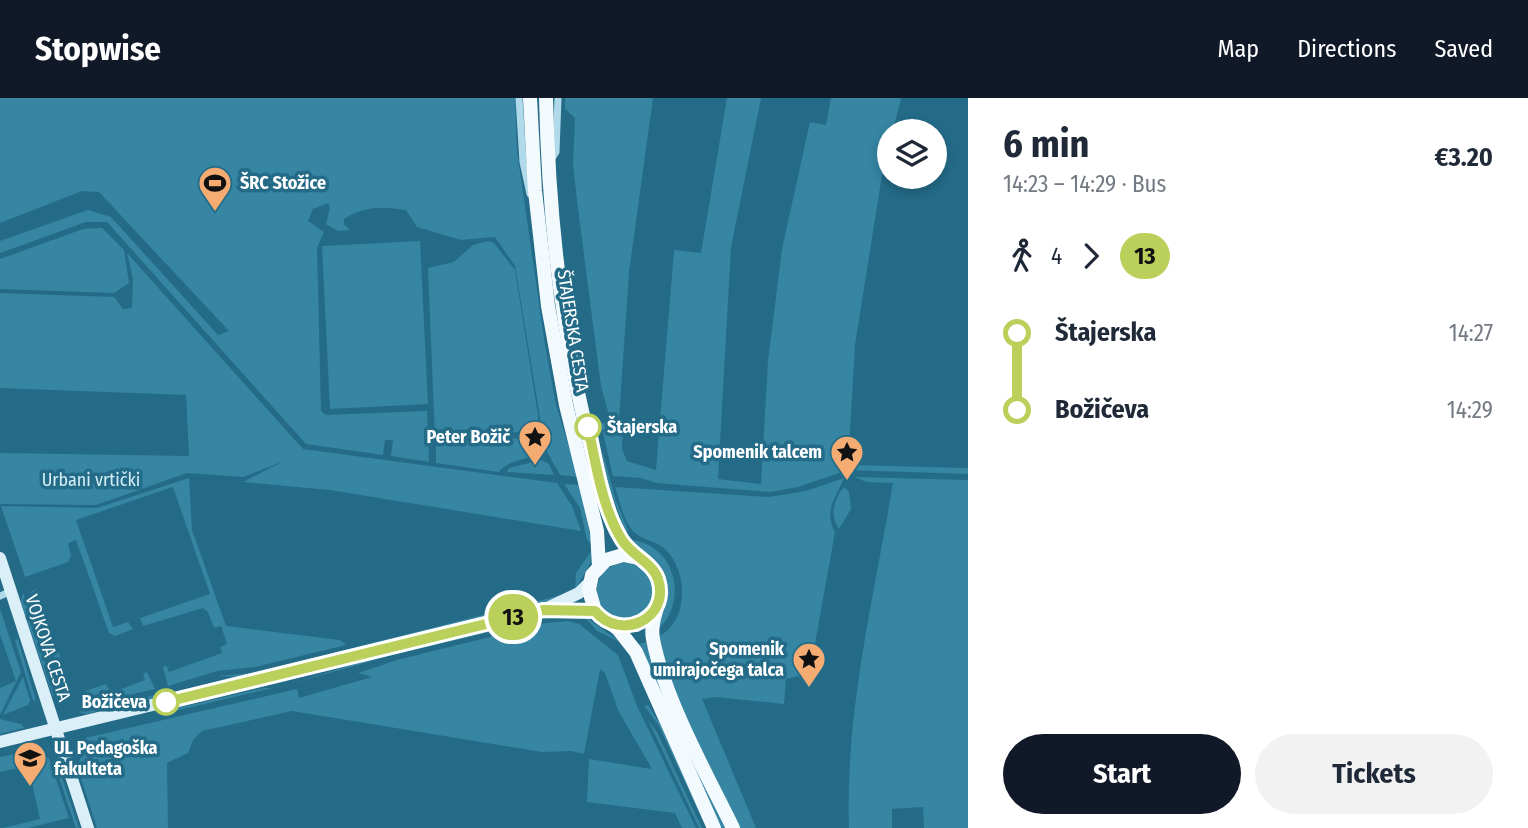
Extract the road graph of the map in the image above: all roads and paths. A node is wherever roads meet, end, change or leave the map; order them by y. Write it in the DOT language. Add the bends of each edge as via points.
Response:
graph roads {
  1 [pos="519,98"];
  2 [pos="530,98"];
  3 [pos="546,98"];
  4 [pos="558,98"];
  5 [pos="549,163"];
  6 [pos="538,220"];
  7 [pos="0,558"];
  8 [pos="638,558"];
  9 [pos="598,567"];
  10 [pos="590,582"];
  11 [pos="6,594"];
  12 [pos="656,608"];
  13 [pos="543,610"];
  14 [pos="595,611"];
  15 [pos="613,625"];
  16 [pos="55,729"];
  17 [pos="0,743"];
  18 [pos="88,828"];
  19 [pos="715,828"];
  20 [pos="733,828"];
  1 -- 6 [label="street" via="523,162"];
  2 -- 6 [label="main road, ŠTAJERSKA CESTA"];
  3 -- 5 [label="main road, ŠTAJERSKA CESTA"];
  4 -- 5 [label="street" via="556,152"];
  5 -- 8 [label="main road, ŠTAJERSKA CESTA" via="564,299 592,446 614,524"];
  6 -- 9 [label="main road, ŠTAJERSKA CESTA" via="558,363 596,525"];
  7 -- 11 [label="street, VOJKOVA CESTA"];
  8 -- 9 [label="main road" via="616,556"];
  8 -- 12 [label="main road, ŠTAJERSKA CESTA" via="658,579"];
  9 -- 10 [label="main road"];
  10 -- 13 [label="street" via="579,593"];
  10 -- 14 [label="main road" via="589,597"];
  11 -- 16 [label="street, VOJKOVA CESTA"];
  12 -- 15 [label="main road" via="639,624"];
  12 -- 20 [label="main road, ŠTAJERSKA CESTA" via="652,631 659,661"];
  13 -- 14 [label="street"];
  13 -- 16 [label="street"];
  14 -- 15 [label="main road"];
  15 -- 19 [label="main road" via="636,652"];
  16 -- 17 [label="street"];
  16 -- 18 [label="street, VOJKOVA CESTA"];
}
